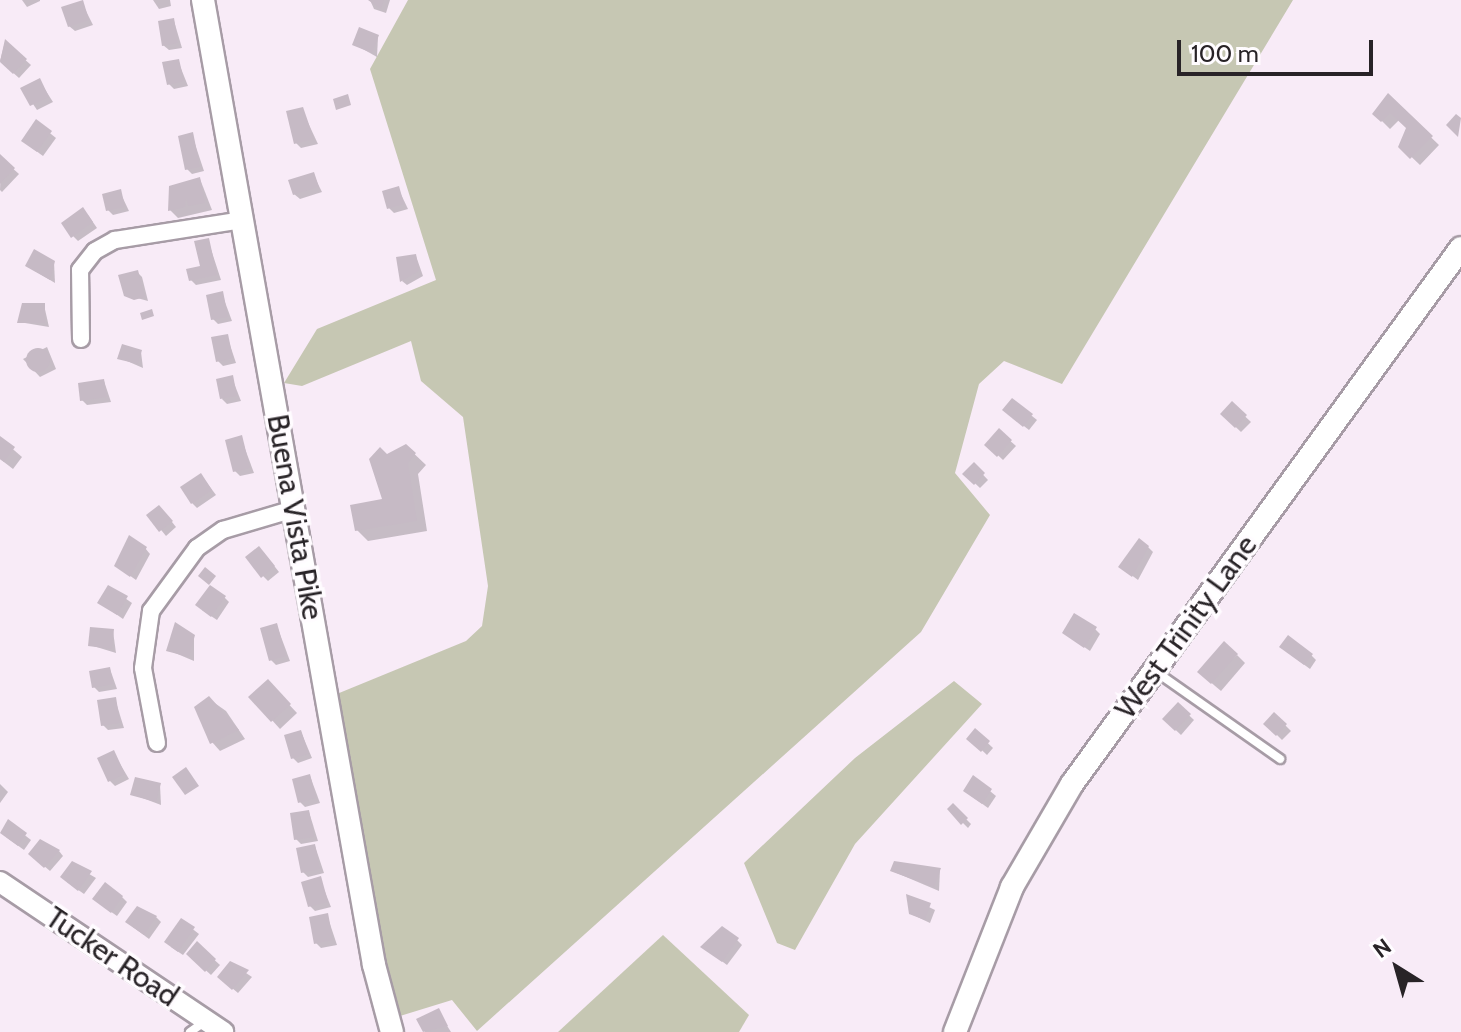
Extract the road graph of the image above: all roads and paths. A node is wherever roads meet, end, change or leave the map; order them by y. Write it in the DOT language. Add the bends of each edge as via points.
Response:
graph roads {
  1 [pos="203,0"];
  2 [pos="243,220"];
  3 [pos="1461,248"];
  4 [pos="81,339"];
  5 [pos="294,509"];
  6 [pos="1155,670"];
  7 [pos="157,743"];
  8 [pos="1280,759"];
  9 [pos="0,882"];
  10 [pos="206,1028"];
  11 [pos="392,1032"];
  12 [pos="955,1032"];
  1 -- 2 [label="main road, Buena Vista Pike"];
  2 -- 4 [label="street" via="115,240 95,251 80,270"];
  2 -- 5 [label="main road, Buena Vista Pike"];
  3 -- 6 [label="main road, West Trinity Lane"];
  5 -- 7 [label="street" via="223,530 197,548 151,611 143,668"];
  5 -- 11 [label="main road, Buena Vista Pike"];
  6 -- 8 [label="lane"];
  6 -- 12 [label="main road, West Trinity Lane" via="1072,784 1012,887"];
  9 -- 10 [label="street, Tucker Road"];
}
